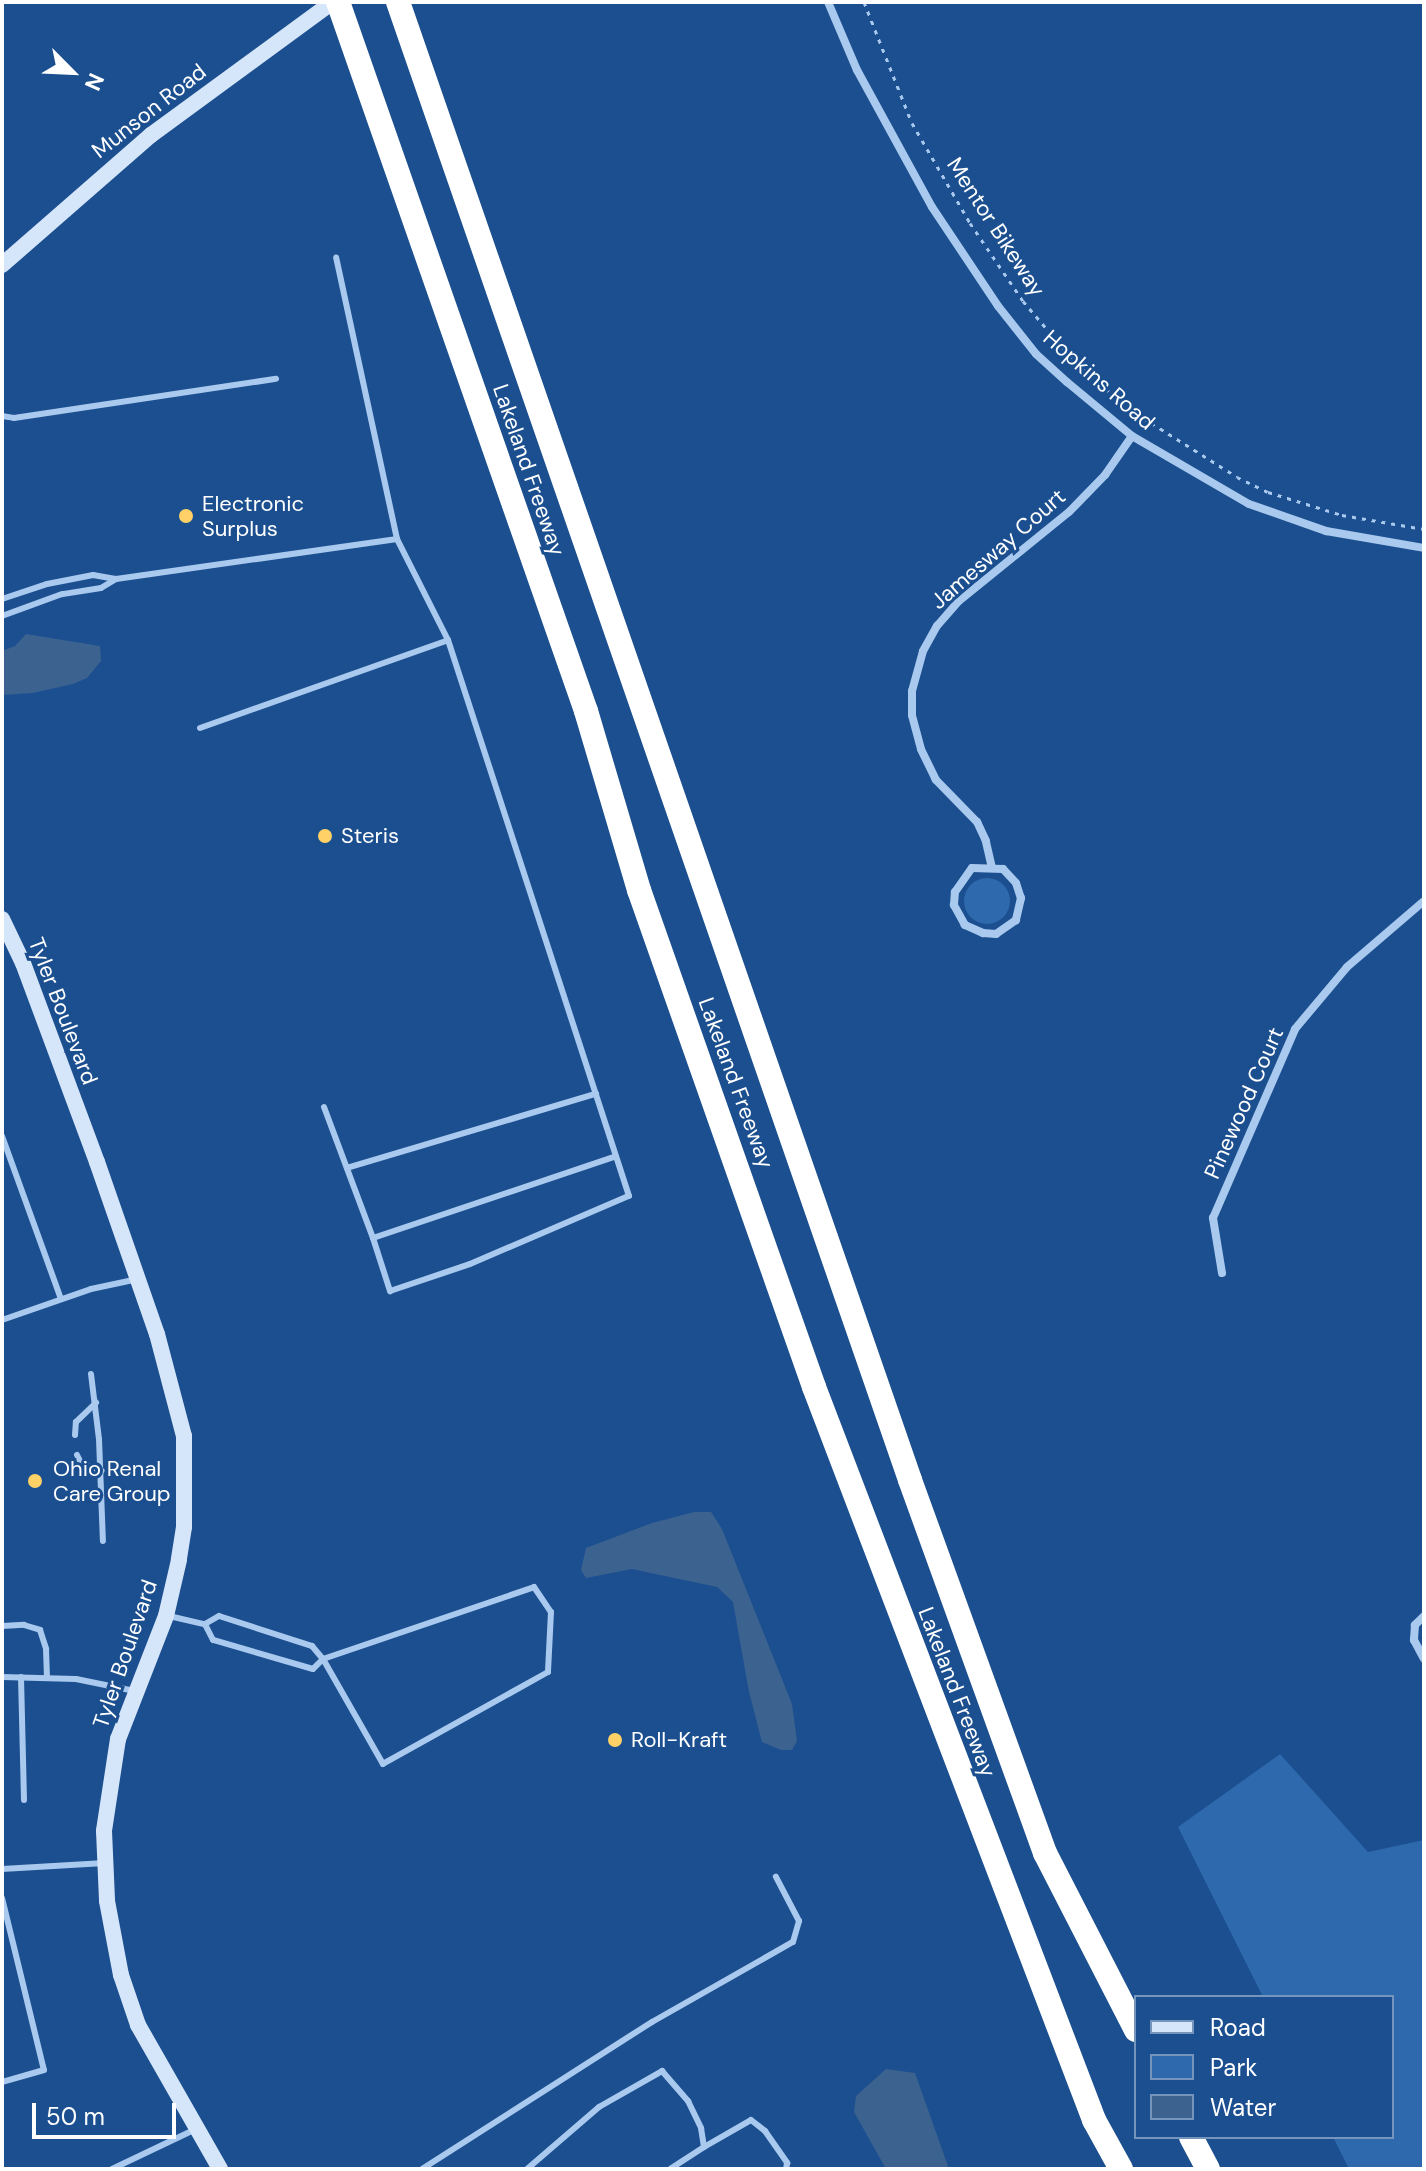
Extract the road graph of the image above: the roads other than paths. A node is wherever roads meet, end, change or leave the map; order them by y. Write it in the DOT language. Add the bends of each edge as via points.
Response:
graph roads {
  1 [pos="335,2"];
  2 [pos="398,2"];
  3 [pos="828,2"];
  4 [pos="336,258"];
  5 [pos="2,265"];
  6 [pos="276,379"];
  7 [pos="2,416"];
  8 [pos="1132,436"];
  9 [pos="397,539"];
  10 [pos="1424,548"];
  11 [pos="116,579"];
  12 [pos="2,599"];
  13 [pos="2,616"];
  14 [pos="448,640"];
  15 [pos="200,728"];
  16 [pos="992,868"];
  17 [pos="1424,901"];
  18 [pos="2,919"];
  19 [pos="596,1094"];
  20 [pos="324,1107"];
  21 [pos="2,1136"];
  22 [pos="616,1156"];
  23 [pos="347,1168"];
  24 [pos="373,1238"];
  25 [pos="1222,1273"];
  26 [pos="138,1279"];
  27 [pos="61,1299"];
  28 [pos="2,1320"];
  29 [pos="91,1374"];
  30 [pos="96,1403"];
  31 [pos="75,1435"];
  32 [pos="77,1455"];
  33 [pos="102,1471"];
  34 [pos="103,1541"];
  35 [pos="166,1616"];
  36 [pos="1424,1616"];
  37 [pos="205,1624"];
  38 [pos="2,1626"];
  39 [pos="323,1659"];
  40 [pos="1424,1659"];
  41 [pos="47,1676"];
  42 [pos="2,1677"];
  43 [pos="21,1677"];
  44 [pos="135,1691"];
  45 [pos="24,1800"];
  46 [pos="105,1863"];
  47 [pos="2,1869"];
  48 [pos="776,1877"];
  49 [pos="2,1898"];
  50 [pos="1134,2026"];
  51 [pos="2,2082"];
  52 [pos="196,2129"];
  53 [pos="1192,2139"];
  54 [pos="704,2147"];
  55 [pos="112,2169"];
  56 [pos="220,2169"];
  57 [pos="422,2169"];
  58 [pos="527,2169"];
  59 [pos="670,2169"];
  60 [pos="786,2169"];
  61 [pos="1121,2169"];
  62 [pos="1208,2169"];
  1 -- 5 [label="street, Munson Road" via="151,135"];
  1 -- 61 [label="highway, Lakeland Freeway" via="586,711 639,890 819,1401 1094,2120"];
  2 -- 50 [label="highway, Lakeland Freeway" via="910,1480 1045,1853"];
  3 -- 8 [label="street, Hopkins Road" via="887,127 998,306 1036,354"];
  4 -- 9 [label="lane"];
  6 -- 7 [label="lane"];
  8 -- 10 [label="street, Hopkins Road" via="1214,486 1288,520"];
  8 -- 16 [label="street, Jamesway Court" via="1105,475 1069,512 959,601 923,651 912,691 921,749 936,780 977,822"];
  9 -- 11 [label="lane"];
  9 -- 14 [label="lane"];
  11 -- 12 [label="lane" via="93,575"];
  11 -- 13 [label="lane"];
  14 -- 15 [label="lane"];
  14 -- 19 [label="lane"];
  16 -- 16 [label="street" via="1003,869 1021,898 1016,920 996,934 965,925 954,905 955,892 972,868"];
  17 -- 25 [label="street, Pinewood Court" via="1347,967 1295,1029 1213,1218"];
  18 -- 26 [label="street, Tyler Boulevard" via="23,963"];
  19 -- 22 [label="lane"];
  19 -- 23 [label="lane"];
  20 -- 23 [label="lane"];
  21 -- 27 [label="lane"];
  22 -- 24 [label="lane"];
  22 -- 24 [label="lane" via="629,1196 403,1287 390,1291"];
  23 -- 24 [label="lane"];
  26 -- 27 [label="lane"];
  26 -- 35 [label="street, Tyler Boulevard" via="184,1436 184,1527"];
  27 -- 28 [label="lane"];
  29 -- 30 [label="lane"];
  30 -- 31 [label="lane" via="76,1422"];
  30 -- 33 [label="lane"];
  32 -- 33 [label="lane" via="81,1463"];
  33 -- 34 [label="lane"];
  35 -- 37 [label="lane"];
  35 -- 44 [label="street, Tyler Boulevard"];
  36 -- 40 [label="street" via="1415,1625 1414,1640"];
  37 -- 39 [label="lane" via="219,1616 312,1646"];
  37 -- 39 [label="lane" via="213,1640 313,1669"];
  38 -- 41 [label="lane" via="40,1630"];
  39 -- 39 [label="lane" via="383,1764 548,1672 551,1612 534,1587"];
  41 -- 43 [label="lane"];
  41 -- 44 [label="lane"];
  42 -- 43 [label="lane"];
  43 -- 45 [label="lane"];
  44 -- 46 [label="street, Tyler Boulevard" via="118,1739 104,1831"];
  46 -- 47 [label="lane"];
  46 -- 52 [label="street, Tyler Boulevard" via="118,1960 138,2025"];
  48 -- 57 [label="lane" via="799,1921 793,1942 652,2022"];
  49 -- 51 [label="lane" via="44,2070"];
  52 -- 55 [label="lane"];
  52 -- 56 [label="street, Tyler Boulevard"];
  53 -- 62 [label="highway"];
  54 -- 58 [label="lane" via="688,2101 662,2071 599,2107"];
  54 -- 59 [label="lane"];
  54 -- 60 [label="lane" via="751,2120 765,2131"];
}
